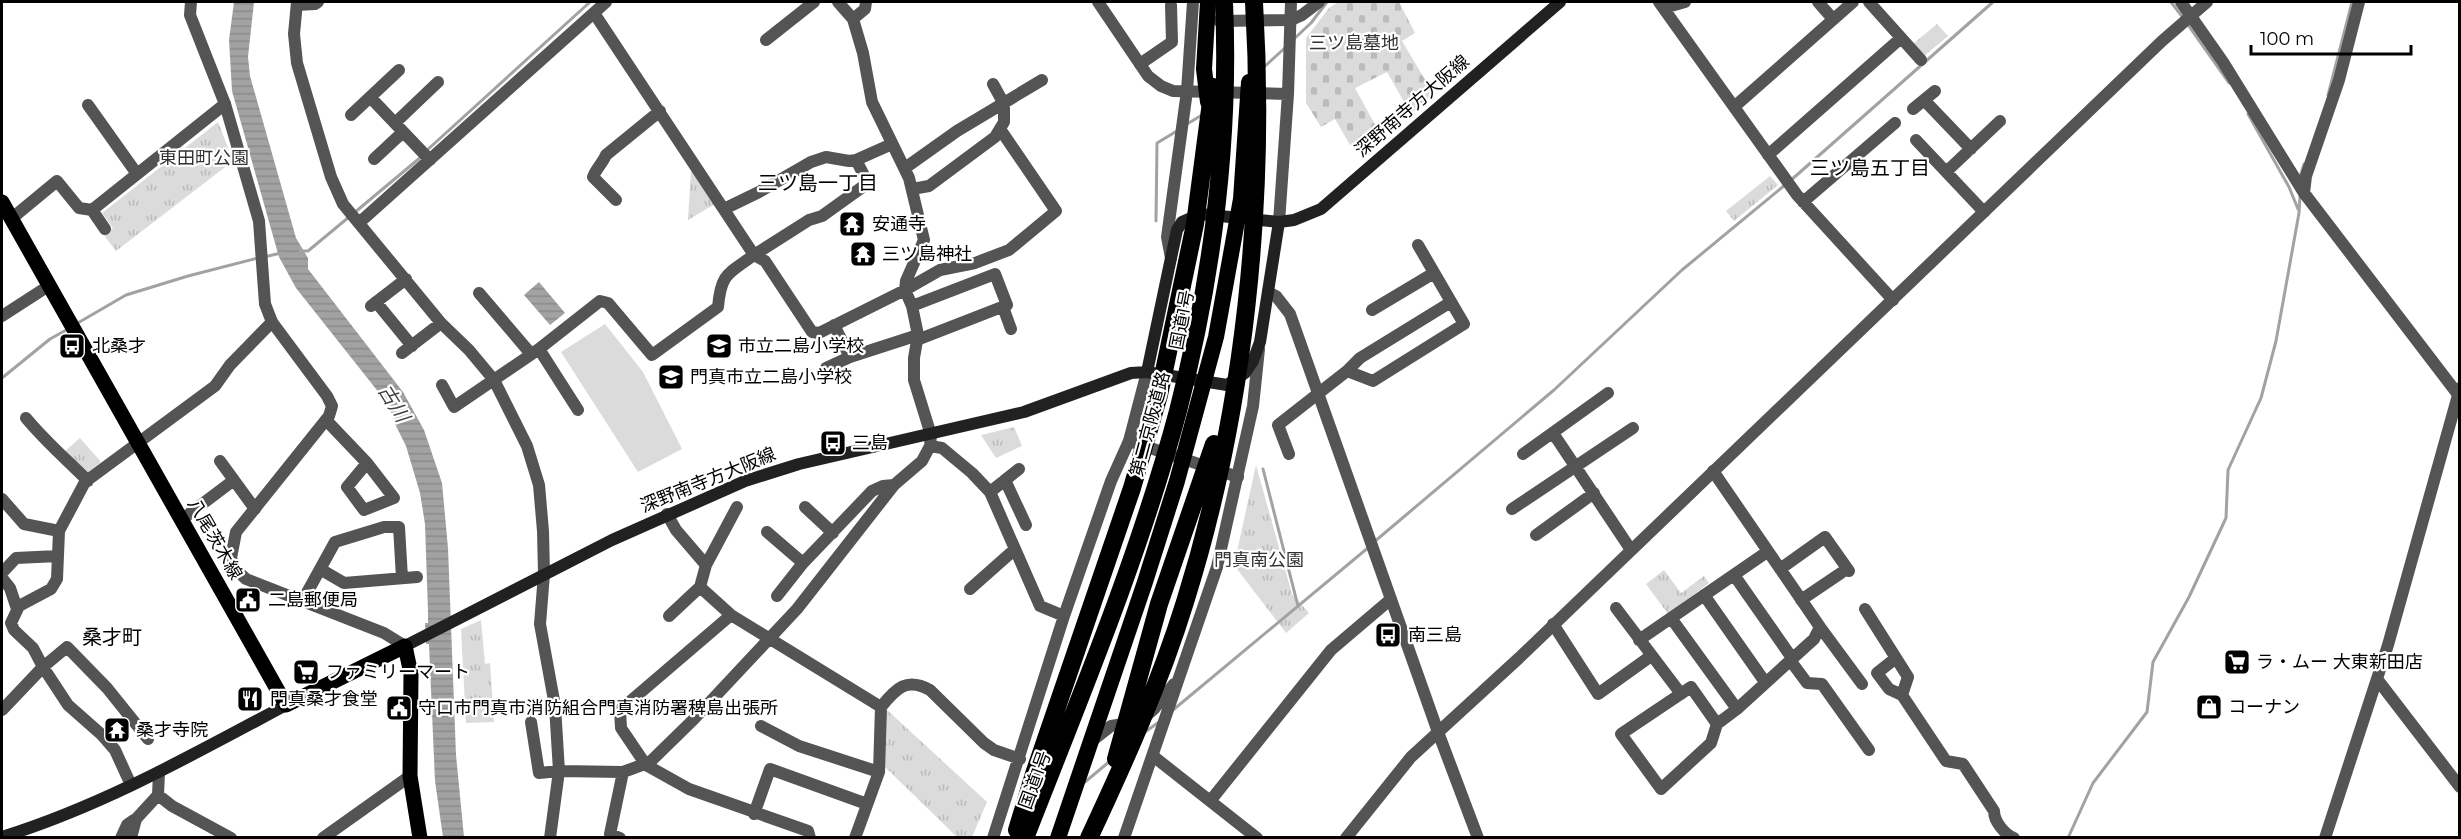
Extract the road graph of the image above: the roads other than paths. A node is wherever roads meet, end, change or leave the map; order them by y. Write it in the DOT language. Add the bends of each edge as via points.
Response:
graph roads {
  1 [pos="191,2"];
  2 [pos="318,2"];
  3 [pos="606,2"];
  4 [pos="814,2"];
  5 [pos="838,2"];
  6 [pos="866,2"];
  7 [pos="1098,2"];
  8 [pos="1193,2"];
  9 [pos="1208,2"];
  10 [pos="1218,2"];
  11 [pos="1224,2"];
  12 [pos="1254,2"];
  13 [pos="1291,2"];
  14 [pos="1319,2"];
  15 [pos="1560,2"];
  16 [pos="1685,2"];
  17 [pos="1818,2"];
  18 [pos="1853,2"];
  19 [pos="1869,2"];
  20 [pos="2181,2"];
  21 [pos="2207,2"];
  22 [pos="2359,2"];
  23 [pos="297,3"];
  24 [pos="1171,5"];
  25 [pos="1662,5"];
  26 [pos="594,14"];
  27 [pos="2191,15"];
  28 [pos="852,19"];
  29 [pos="1833,19"];
  30 [pos="1291,20"];
  31 [pos="1253,21"];
  32 [pos="1200,22"];
  33 [pos="1901,38"];
  34 [pos="766,40"];
  35 [pos="1921,60"];
  36 [pos="1140,64"];
  37 [pos="399,70"];
  38 [pos="1042,80"];
  39 [pos="438,82"];
  40 [pos="993,84"];
  41 [pos="1187,91"];
  42 [pos="1207,91"];
  43 [pos="1935,91"];
  44 [pos="1246,92"];
  45 [pos="1288,93"];
  46 [pos="370,98"];
  47 [pos="1924,100"];
  48 [pos="225,104"];
  49 [pos="1005,104"];
  50 [pos="88,105"];
  51 [pos="1734,107"];
  52 [pos="1913,109"];
  53 [pos="660,111"];
  54 [pos="351,115"];
  55 [pos="2000,121"];
  56 [pos="1895,123"];
  57 [pos="399,128"];
  58 [pos="1000,129"];
  59 [pos="1916,140"];
  60 [pos="892,144"];
  61 [pos="1971,149"];
  62 [pos="425,155"];
  63 [pos="1768,155"];
  64 [pos="374,159"];
  65 [pos="856,160"];
  66 [pos="905,168"];
  67 [pos="1946,172"];
  68 [pos="137,174"];
  69 [pos="912,189"];
  70 [pos="2304,194"];
  71 [pos="616,200"];
  72 [pos="2,202"];
  73 [pos="1803,202"];
  74 [pos="724,209"];
  75 [pos="92,210"];
  76 [pos="1984,212"];
  77 [pos="355,216"];
  78 [pos="11,219"];
  79 [pos="1280,222"];
  80 [pos="105,229"];
  81 [pos="1418,245"];
  82 [pos="754,255"];
  83 [pos="1171,258"];
  84 [pos="1434,273"];
  85 [pos="406,279"];
  86 [pos="50,285"];
  87 [pos="905,290"];
  88 [pos="1268,292"];
  89 [pos="479,293"];
  90 [pos="1893,300"];
  91 [pos="1451,302"];
  92 [pos="912,306"];
  93 [pos="1004,307"];
  94 [pos="1371,310"];
  95 [pos="2,316"];
  96 [pos="272,322"];
  97 [pos="441,323"];
  98 [pos="834,326"];
  99 [pos="1011,328"];
  100 [pos="917,337"];
  101 [pos="1260,342"];
  102 [pos="535,352"];
  103 [pos="1239,353"];
  104 [pos="850,357"];
  105 [pos="826,368"];
  106 [pos="1347,371"];
  107 [pos="1147,372"];
  108 [pos="494,380"];
  109 [pos="442,385"];
  110 [pos="1608,393"];
  111 [pos="2459,393"];
  112 [pos="1319,395"];
  113 [pos="578,410"];
  114 [pos="26,418"];
  115 [pos="326,420"];
  116 [pos="1633,428"];
  117 [pos="1553,433"];
  118 [pos="930,440"];
  119 [pos="1129,441"];
  120 [pos="138,445"];
  121 [pos="1288,454"];
  122 [pos="1523,454"];
  123 [pos="220,461"];
  124 [pos="367,462"];
  125 [pos="1576,466"];
  126 [pos="1019,469"];
  127 [pos="1713,471"];
  128 [pos="1238,477"];
  129 [pos="1170,478"];
  130 [pos="234,480"];
  131 [pos="1005,480"];
  132 [pos="87,481"];
  133 [pos="894,485"];
  134 [pos="990,492"];
  135 [pos="1594,493"];
  136 [pos="2,499"];
  137 [pos="737,507"];
  138 [pos="805,507"];
  139 [pos="255,509"];
  140 [pos="1512,509"];
  141 [pos="667,514"];
  142 [pos="181,519"];
  143 [pos="1026,525"];
  144 [pos="58,531"];
  145 [pos="767,532"];
  146 [pos="832,532"];
  147 [pos="1536,535"];
  148 [pos="1014,550"];
  149 [pos="1631,550"];
  150 [pos="1767,552"];
  151 [pos="58,556"];
  152 [pos="804,563"];
  153 [pos="706,565"];
  154 [pos="320,569"];
  155 [pos="1780,569"];
  156 [pos="2,573"];
  157 [pos="543,574"];
  158 [pos="1734,574"];
  159 [pos="417,577"];
  160 [pos="2,578"];
  161 [pos="402,578"];
  162 [pos="700,587"];
  163 [pos="970,589"];
  164 [pos="777,596"];
  165 [pos="1704,596"];
  166 [pos="1391,599"];
  167 [pos="303,600"];
  168 [pos="1801,600"];
  169 [pos="1616,608"];
  170 [pos="17,609"];
  171 [pos="1865,609"];
  172 [pos="731,615"];
  173 [pos="669,616"];
  174 [pos="1064,616"];
  175 [pos="1671,618"];
  176 [pos="1553,624"];
  177 [pos="1820,627"];
  178 [pos="770,639"];
  179 [pos="1639,640"];
  180 [pos="405,646"];
  181 [pos="1651,656"];
  182 [pos="1896,658"];
  183 [pos="1791,659"];
  184 [pos="43,667"];
  185 [pos="1180,676"];
  186 [pos="2377,679"];
  187 [pos="1765,682"];
  188 [pos="1862,684"];
  189 [pos="1681,694"];
  190 [pos="1902,695"];
  191 [pos="286,705"];
  192 [pos="881,707"];
  193 [pos="1737,709"];
  194 [pos="2,711"];
  195 [pos="531,722"];
  196 [pos="1717,724"];
  197 [pos="761,726"];
  198 [pos="1438,732"];
  199 [pos="148,739"];
  200 [pos="1089,744"];
  201 [pos="1869,750"];
  202 [pos="1153,756"];
  203 [pos="1020,759"];
  204 [pos="646,765"];
  205 [pos="559,771"];
  206 [pos="623,771"];
  207 [pos="159,772"];
  208 [pos="879,772"];
  209 [pos="410,776"];
  210 [pos="131,785"];
  211 [pos="2460,787"];
  212 [pos="158,795"];
  213 [pos="1211,801"];
  214 [pos="867,804"];
  215 [pos="754,813"];
  216 [pos="136,819"];
  217 [pos="2,837"];
  218 [pos="121,837"];
  219 [pos="131,837"];
  220 [pos="231,837"];
  221 [pos="323,837"];
  222 [pos="420,837"];
  223 [pos="549,837"];
  224 [pos="620,837"];
  225 [pos="810,837"];
  226 [pos="855,837"];
  227 [pos="993,837"];
  228 [pos="1015,837"];
  229 [pos="1025,837"];
  230 [pos="1035,837"];
  231 [pos="1058,837"];
  232 [pos="1089,837"];
  233 [pos="1095,837"];
  234 [pos="1124,837"];
  235 [pos="1257,837"];
  236 [pos="1346,837"];
  237 [pos="1478,837"];
  238 [pos="2014,837"];
  239 [pos="2325,837"];
  1 -- 48 [label="street" via="190,15"];
  2 -- 23 [label="street"];
  3 -- 26 [label="street"];
  4 -- 34 [label="street"];
  5 -- 28 [label="street"];
  6 -- 28 [label="street" via="865,9"];
  7 -- 36 [label="street"];
  8 -- 32 [label="street"];
  9 -- 32 [label="highway, 国道1号"];
  10 -- 228 [label="highway" via="1213,89 1195,225 1159,395 1132,488"];
  11 -- 229 [label="highway, 第二京阪道路" via="1225,83 1210,250 1178,410 1126,574"];
  12 -- 31 [label="highway, 国道1号"];
  12 -- 103 [label="highway" via="1257,156"];
  13 -- 30 [label="street"];
  14 -- 30 [label="street"];
  15 -- 79 [label="main road, 深野南寺方大阪線" via="1322,209"];
  16 -- 25 [label="street"];
  17 -- 29 [label="street"];
  18 -- 29 [label="street"];
  19 -- 33 [label="street"];
  20 -- 27 [label="street"];
  21 -- 27 [label="street"];
  22 -- 70 [label="street" via="2339,80 2306,176"];
  23 -- 77 [label="street" via="294,34 299,71 331,177 343,204"];
  24 -- 36 [label="street" via="1172,42"];
  25 -- 51 [label="street"];
  26 -- 53 [label="street"];
  26 -- 62 [label="street"];
  27 -- 70 [label="street"];
  27 -- 76 [label="street"];
  28 -- 60 [label="street" via="872,102"];
  29 -- 51 [label="street"];
  30 -- 31 [label="street"];
  30 -- 45 [label="street"];
  31 -- 32 [label="street"];
  31 -- 44 [label="highway, 国道1号"];
  32 -- 41 [label="street"];
  32 -- 42 [label="highway, 国道1号"];
  33 -- 35 [label="street"];
  33 -- 63 [label="street"];
  36 -- 41 [label="street" via="1161,86"];
  37 -- 46 [label="street"];
  38 -- 49 [label="street"];
  39 -- 57 [label="street"];
  40 -- 49 [label="street"];
  41 -- 42 [label="street"];
  41 -- 83 [label="street" via="1167,237"];
  42 -- 44 [label="street"];
  42 -- 129 [label="highway, 国道1号" via="1215,172 1213,255"];
  43 -- 47 [label="street"];
  44 -- 45 [label="street"];
  44 -- 129 [label="highway, 国道1号" via="1241,200 1224,303"];
  45 -- 79 [label="street"];
  46 -- 54 [label="street"];
  46 -- 57 [label="street"];
  47 -- 52 [label="street"];
  47 -- 61 [label="street"];
  48 -- 68 [label="street"];
  48 -- 96 [label="street" via="259,222 265,304"];
  49 -- 58 [label="street"];
  49 -- 66 [label="street" via="957,131"];
  50 -- 68 [label="street"];
  51 -- 63 [label="street"];
  53 -- 71 [label="street" via="606,155 596,170 593,177"];
  53 -- 74 [label="street"];
  55 -- 61 [label="street"];
  56 -- 73 [label="street"];
  57 -- 62 [label="street"];
  57 -- 64 [label="street"];
  58 -- 69 [label="street" via="995,137 929,186"];
  58 -- 87 [label="street" via="1056,211 1009,250 975,263 940,270"];
  59 -- 67 [label="street"];
  60 -- 65 [label="street"];
  60 -- 66 [label="street"];
  61 -- 67 [label="street"];
  62 -- 77 [label="street"];
  63 -- 73 [label="street"];
  65 -- 74 [label="street" via="826,157 811,162"];
  65 -- 82 [label="street" via="868,183 822,216"];
  66 -- 69 [label="street"];
  67 -- 76 [label="street"];
  68 -- 75 [label="street"];
  69 -- 87 [label="street" via="924,240"];
  70 -- 111 [label="street"];
  72 -- 78 [label="main road, 八尾茨木線"];
  73 -- 90 [label="street"];
  74 -- 82 [label="street"];
  75 -- 78 [label="street" via="79,208 57,181"];
  75 -- 80 [label="street"];
  76 -- 90 [label="street"];
  77 -- 85 [label="street"];
  78 -- 86 [label="main road, 八尾茨木線"];
  79 -- 83 [label="main road, 深野南寺方大阪線" via="1200,214 1177,230"];
  79 -- 88 [label="main road, 深野南寺方大阪線"];
  81 -- 84 [label="street"];
  82 -- 98 [label="street" via="765,261 812,332"];
  82 -- 102 [label="street" via="724,276 718,307 652,355 608,303 600,301"];
  83 -- 107 [label="main road, 深野南寺方大阪線"];
  84 -- 91 [label="street"];
  84 -- 94 [label="street"];
  85 -- 97 [label="street"];
  85 -- 97 [label="street" via="373,304 407,349"];
  86 -- 95 [label="street"];
  86 -- 120 [label="main road, 八尾茨木線"];
  87 -- 92 [label="street"];
  87 -- 98 [label="street"];
  88 -- 101 [label="main road, 深野南寺方大阪線"];
  88 -- 112 [label="street" via="1290,314"];
  89 -- 102 [label="street"];
  90 -- 127 [label="street"];
  91 -- 106 [label="street" via="1360,358"];
  91 -- 106 [label="street" via="1464,324 1372,381"];
  92 -- 93 [label="street" via="995,274 1007,305"];
  92 -- 100 [label="street"];
  93 -- 99 [label="street"];
  93 -- 100 [label="street"];
  96 -- 115 [label="street" via="327,396 332,406"];
  96 -- 120 [label="street" via="215,386"];
  97 -- 108 [label="street"];
  98 -- 104 [label="street"];
  100 -- 104 [label="street"];
  100 -- 118 [label="street" via="914,380"];
  101 -- 107 [label="main road, 深野南寺方大阪線" via="1245,373 1227,385"];
  101 -- 128 [label="street" via="1253,406"];
  102 -- 108 [label="street"];
  102 -- 113 [label="street"];
  103 -- 232 [label="highway" via="1212,503 1185,603 1139,726"];
  103 -- 233 [label="highway" via="1225,408 1145,649"];
  104 -- 105 [label="street"];
  106 -- 112 [label="street"];
  107 -- 118 [label="main road, 深野南寺方大阪線" via="1131,373 1024,412"];
  107 -- 119 [label="street"];
  108 -- 109 [label="street" via="454,407"];
  108 -- 157 [label="street" via="527,446 539,485"];
  110 -- 117 [label="street"];
  111 -- 186 [label="street"];
  112 -- 121 [label="street" via="1278,424"];
  112 -- 166 [label="street"];
  114 -- 132 [label="street"];
  115 -- 124 [label="street"];
  115 -- 139 [label="street"];
  116 -- 125 [label="street"];
  117 -- 122 [label="street"];
  117 -- 125 [label="street"];
  118 -- 133 [label="street" via="922,461"];
  118 -- 134 [label="street"];
  118 -- 141 [label="main road, 深野南寺方大阪線" via="770,473"];
  119 -- 128 [label="street"];
  119 -- 174 [label="street"];
  120 -- 132 [label="street"];
  120 -- 142 [label="main road, 八尾茨木線"];
  123 -- 130 [label="street"];
  125 -- 135 [label="street"];
  125 -- 140 [label="street"];
  126 -- 131 [label="street"];
  127 -- 149 [label="street"];
  127 -- 150 [label="street"];
  128 -- 185 [label="street" via="1217,567"];
  129 -- 200 [label="highway, 国道1号" via="1145,582"];
  129 -- 230 [label="highway, 国道1号"];
  130 -- 139 [label="street"];
  130 -- 142 [label="street"];
  131 -- 134 [label="street"];
  131 -- 143 [label="street"];
  132 -- 144 [label="street"];
  133 -- 146 [label="street" via="872,491"];
  133 -- 178 [label="street"];
  134 -- 148 [label="street"];
  135 -- 147 [label="street"];
  135 -- 149 [label="street"];
  136 -- 144 [label="street" via="24,524"];
  137 -- 153 [label="street"];
  138 -- 146 [label="street"];
  139 -- 167 [label="street" via="236,532 231,558 236,570 246,579"];
  141 -- 153 [label="street"];
  141 -- 157 [label="main road, 深野南寺方大阪線"];
  142 -- 191 [label="main road, 八尾茨木線"];
  144 -- 151 [label="street"];
  145 -- 152 [label="street"];
  146 -- 152 [label="street"];
  148 -- 163 [label="street"];
  148 -- 174 [label="street" via="1040,606"];
  149 -- 176 [label="street"];
  150 -- 155 [label="street"];
  150 -- 158 [label="street"];
  151 -- 156 [label="street" via="16,558"];
  151 -- 170 [label="street" via="57,579 51,589"];
  152 -- 164 [label="street"];
  153 -- 162 [label="street"];
  154 -- 161 [label="street" via="344,583"];
  154 -- 161 [label="street" via="335,542 384,527 399,527"];
  154 -- 167 [label="street"];
  155 -- 168 [label="street"];
  155 -- 168 [label="street" via="1825,537 1845,572"];
  157 -- 180 [label="main road, 深野南寺方大阪線"];
  157 -- 205 [label="street" via="540,624 555,706"];
  158 -- 165 [label="street"];
  158 -- 183 [label="street"];
  159 -- 161 [label="street"];
  160 -- 170 [label="street"];
  162 -- 172 [label="street"];
  162 -- 173 [label="street"];
  165 -- 175 [label="street"];
  165 -- 187 [label="street"];
  166 -- 198 [label="street"];
  166 -- 213 [label="street" via="1331,650"];
  167 -- 180 [label="street" via="384,633"];
  168 -- 177 [label="street"];
  169 -- 179 [label="street"];
  170 -- 184 [label="street" via="11,622 14,630 33,648"];
  171 -- 182 [label="street"];
  172 -- 178 [label="street"];
  172 -- 204 [label="street" via="620,710 621,728"];
  174 -- 203 [label="street"];
  175 -- 179 [label="street"];
  175 -- 193 [label="street"];
  176 -- 181 [label="street" via="1599,694"];
  176 -- 198 [label="street"];
  177 -- 183 [label="street" via="1814,639"];
  177 -- 188 [label="street"];
  178 -- 192 [label="street"];
  178 -- 204 [label="street"];
  179 -- 181 [label="street"];
  180 -- 191 [label="main road"];
  180 -- 209 [label="main road" via="411,674"];
  181 -- 189 [label="street"];
  182 -- 190 [label="street" via="1908,677"];
  182 -- 190 [label="street" via="1877,673 1889,689"];
  183 -- 187 [label="street"];
  183 -- 201 [label="street" via="1807,683 1822,684"];
  184 -- 194 [label="street"];
  184 -- 199 [label="street" via="67,646"];
  184 -- 210 [label="street" via="68,705 115,750"];
  185 -- 200 [label="street" via="1146,717 1111,726"];
  185 -- 202 [label="street"];
  186 -- 211 [label="street"];
  186 -- 239 [label="street"];
  187 -- 193 [label="street"];
  189 -- 196 [label="street" via="1691,687"];
  189 -- 196 [label="street" via="1621,734 1660,789 1711,743"];
  190 -- 238 [label="street" via="1947,761 1962,764 1994,811 1994,818"];
  191 -- 207 [label="main road"];
  192 -- 203 [label="street" via="902,686 919,684 994,750"];
  192 -- 208 [label="street"];
  193 -- 196 [label="street"];
  195 -- 205 [label="street" via="539,773"];
  197 -- 208 [label="street" via="799,746"];
  198 -- 236 [label="street" via="1411,757"];
  198 -- 237 [label="street"];
  200 -- 231 [label="highway, 国道1号"];
  202 -- 213 [label="street"];
  202 -- 234 [label="street"];
  203 -- 227 [label="street"];
  204 -- 206 [label="street"];
  204 -- 215 [label="street" via="689,789"];
  205 -- 206 [label="street"];
  205 -- 223 [label="street"];
  206 -- 224 [label="street" via="610,834"];
  207 -- 210 [label="main road"];
  207 -- 212 [label="street"];
  208 -- 214 [label="street"];
  209 -- 221 [label="street"];
  209 -- 222 [label="main road"];
  210 -- 217 [label="main road"];
  212 -- 216 [label="street"];
  212 -- 220 [label="street"];
  213 -- 235 [label="street"];
  214 -- 215 [label="street" via="770,769"];
  214 -- 226 [label="street"];
  215 -- 225 [label="street" via="808,831"];
  216 -- 218 [label="street" via="127,825"];
  216 -- 219 [label="street"];
}
